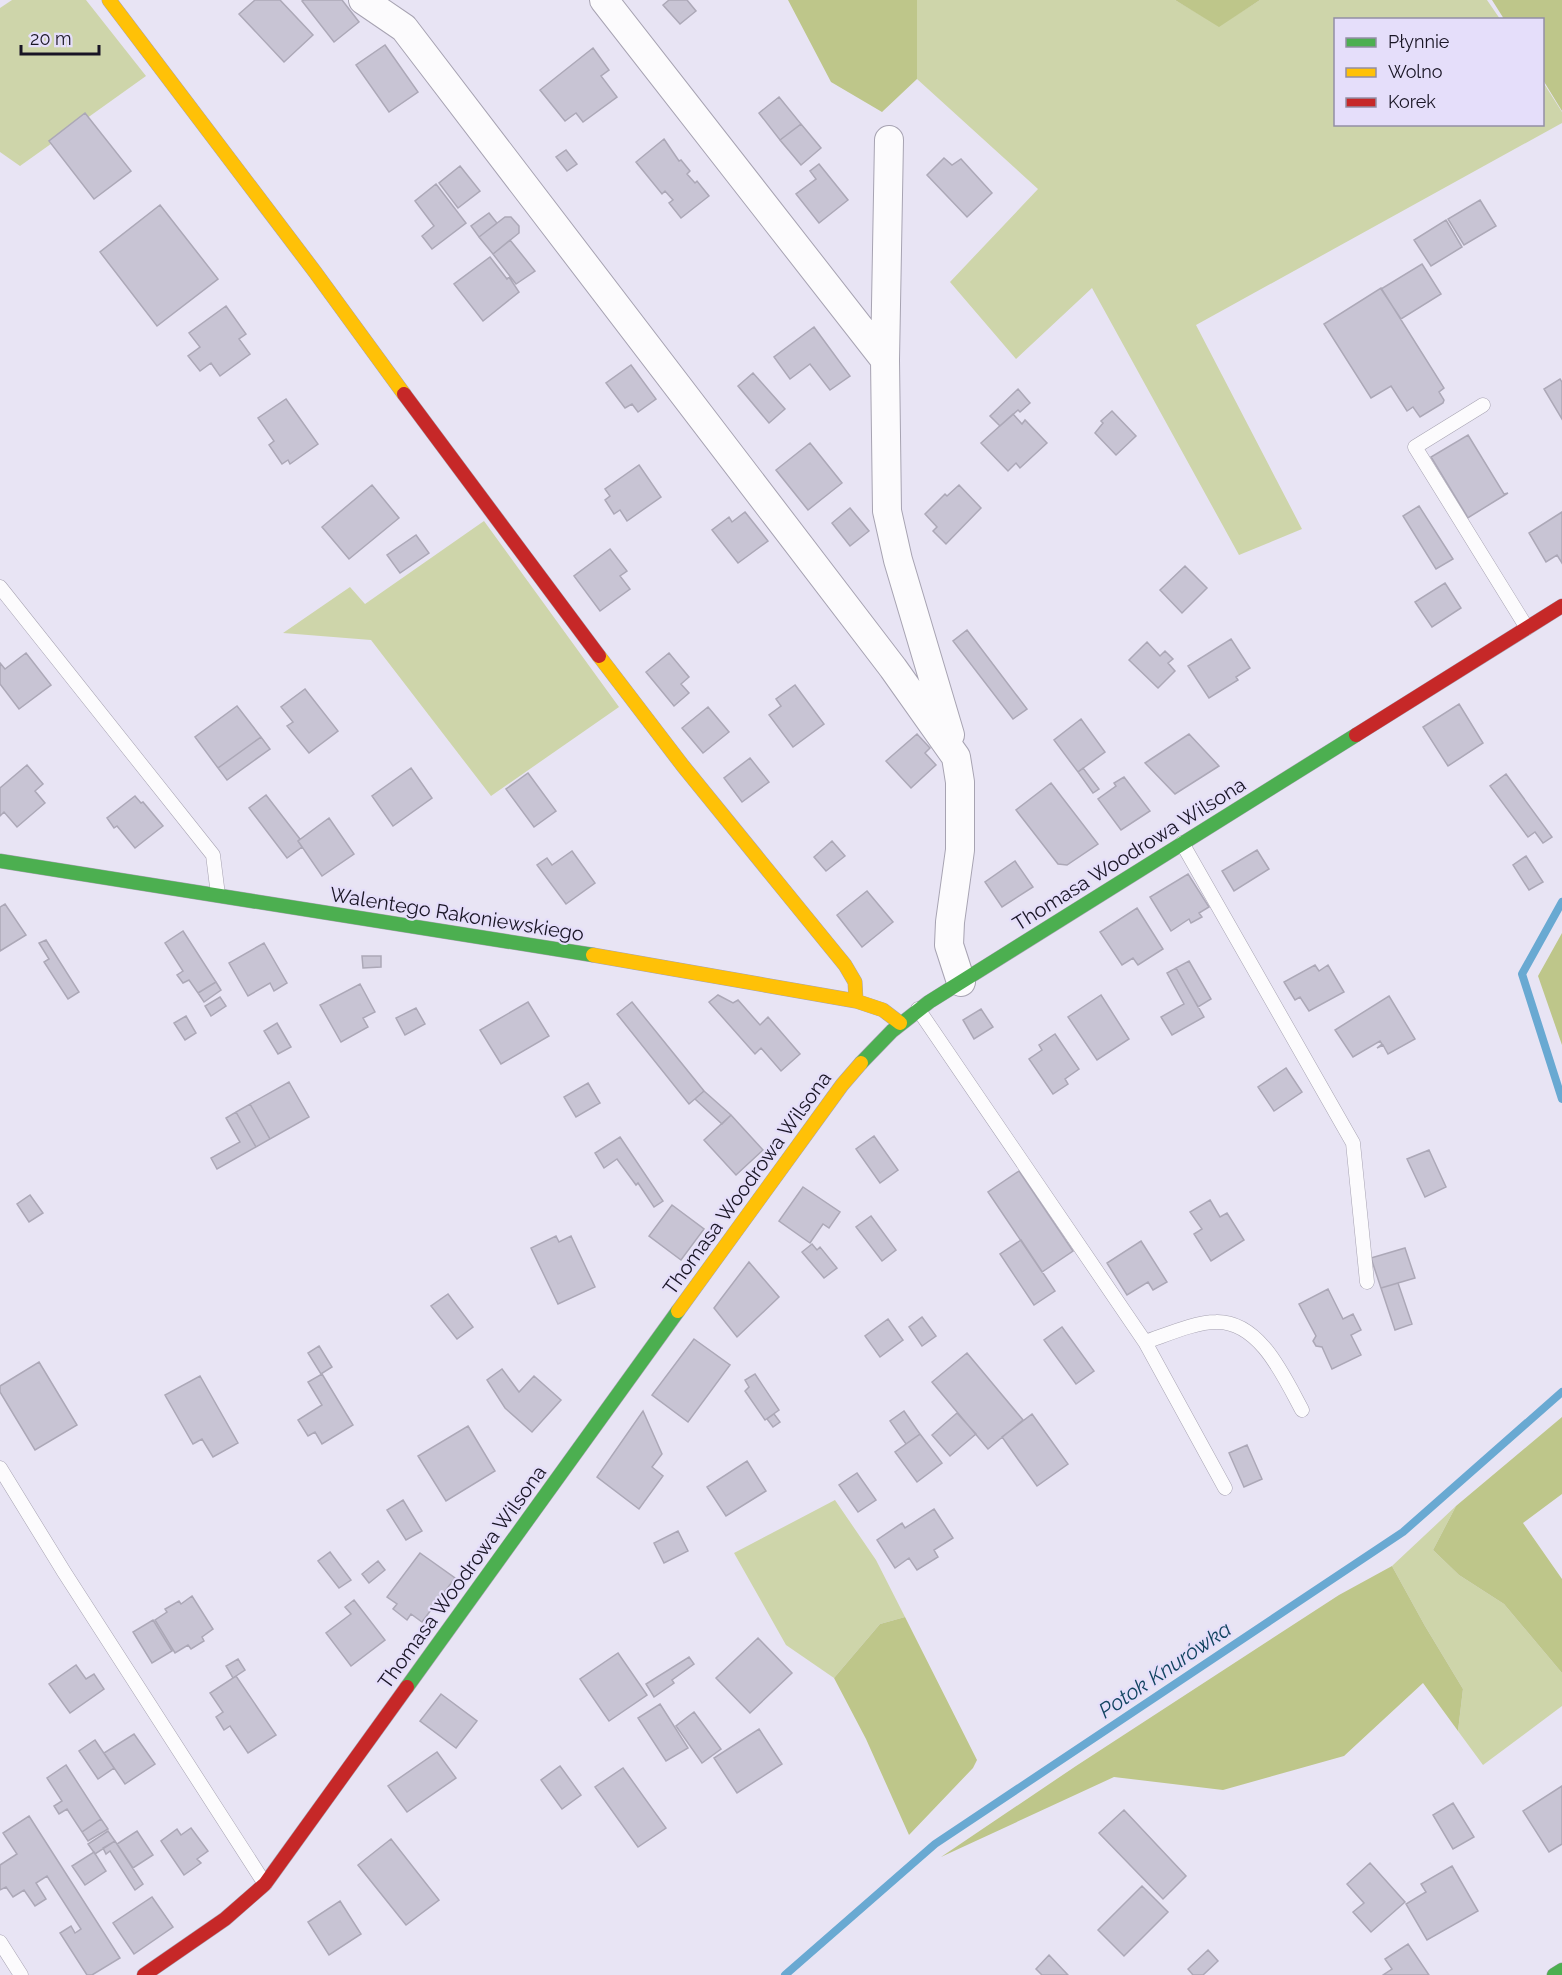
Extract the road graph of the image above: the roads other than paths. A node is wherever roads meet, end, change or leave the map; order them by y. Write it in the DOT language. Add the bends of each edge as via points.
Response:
graph roads {
  1 [pos="109,0"];
  2 [pos="363,0"];
  3 [pos="604,0"];
  4 [pos="889,140"];
  5 [pos="885,360"];
  6 [pos="1483,405"];
  7 [pos="0,587"];
  8 [pos="1562,606"];
  9 [pos="1527,628"];
  10 [pos="956,757"];
  11 [pos="1182,843"];
  12 [pos="0,861"];
  13 [pos="218,895"];
  14 [pos="961,982"];
  15 [pos="856,1001"];
  16 [pos="918,1009"];
  17 [pos="900,1023"];
  18 [pos="1367,1282"];
  19 [pos="1145,1342"];
  20 [pos="1302,1410"];
  21 [pos="0,1468"];
  22 [pos="1225,1488"];
  23 [pos="264,1884"];
  24 [pos="0,1942"];
  25 [pos="1562,1970"];
  26 [pos="21,1975"];
  27 [pos="144,1975"];
  28 [pos="1554,1975"];
  1 -- 15 [label="street" via="603,662 845,965 855,982"];
  2 -- 10 [label="street" via="404,28 893,668"];
  3 -- 5 [label="street"];
  4 -- 5 [label="street"];
  5 -- 10 [label="street" via="887,511"];
  6 -- 9 [label="lane" via="1416,447"];
  7 -- 13 [label="lane" via="213,855"];
  8 -- 9 [label="street, Thomasa Woodrowa Wilsona"];
  9 -- 11 [label="street, Thomasa Woodrowa Wilsona"];
  10 -- 14 [label="street" via="960,850 949,945"];
  11 -- 14 [label="street, Thomasa Woodrowa Wilsona"];
  11 -- 18 [label="lane" via="1353,1143"];
  12 -- 13 [label="street, Walentego Rakoniewskiego"];
  13 -- 15 [label="street, Walentego Rakoniewskiego"];
  14 -- 16 [label="street, Thomasa Woodrowa Wilsona"];
  15 -- 17 [label="street, Walentego Rakoniewskiego" via="875,1005"];
  16 -- 17 [label="street, Thomasa Woodrowa Wilsona"];
  16 -- 19 [label="lane"];
  17 -- 23 [label="street, Thomasa Woodrowa Wilsona" via="842,1084"];
  19 -- 20 [label="lane" via="1203,1324 1234,1324 1250,1334 1276,1362"];
  19 -- 22 [label="lane"];
  21 -- 23 [label="lane"];
  23 -- 27 [label="street, Thomasa Woodrowa Wilsona" via="225,1919"];
  24 -- 26 [label="lane"];
  25 -- 28 [label="street"];
}
